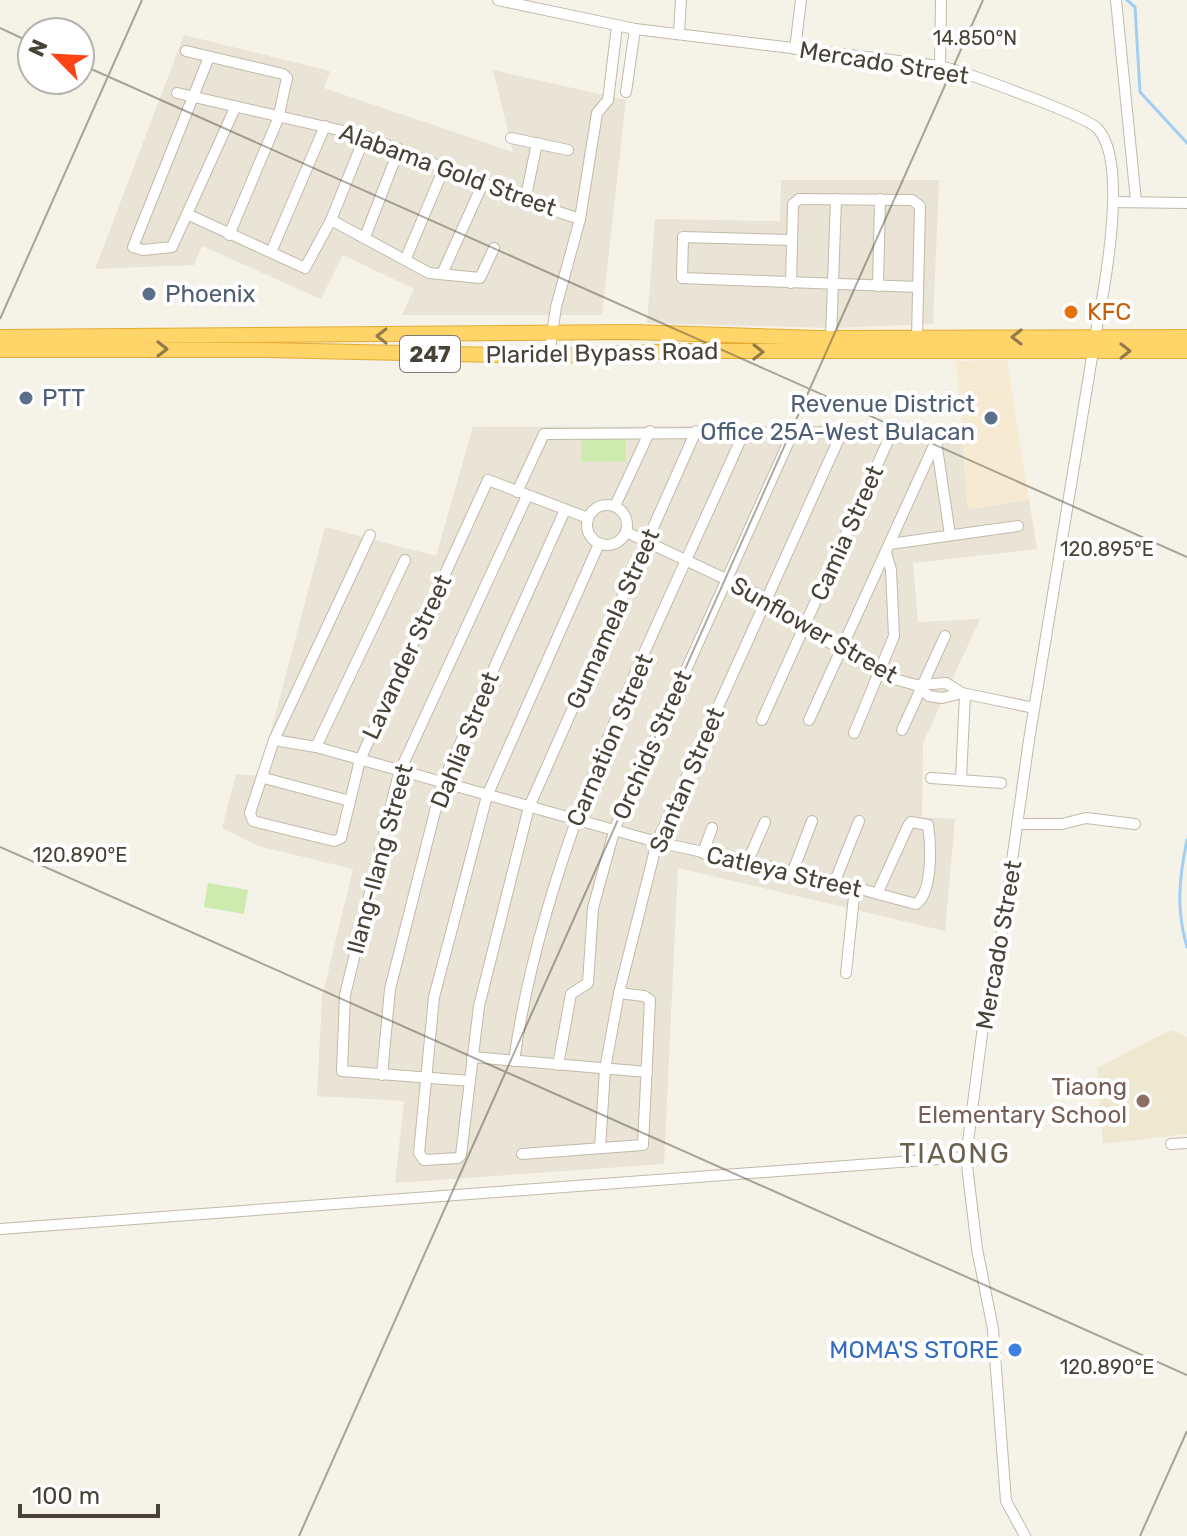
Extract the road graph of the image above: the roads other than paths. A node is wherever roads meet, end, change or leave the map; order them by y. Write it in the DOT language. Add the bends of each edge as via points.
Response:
graph roads {
  1 [pos="498,0"];
  2 [pos="681,0"];
  3 [pos="801,0"];
  4 [pos="941,0"];
  5 [pos="1116,0"];
  6 [pos="617,26"];
  7 [pos="635,29"];
  8 [pos="679,32"];
  9 [pos="795,49"];
  10 [pos="186,51"];
  11 [pos="209,57"];
  12 [pos="940,66"];
  13 [pos="626,92"];
  14 [pos="177,93"];
  15 [pos="194,97"];
  16 [pos="235,108"];
  17 [pos="278,119"];
  18 [pos="325,126"];
  19 [pos="365,136"];
  20 [pos="511,138"];
  21 [pos="537,143"];
  22 [pos="399,149"];
  23 [pos="568,150"];
  24 [pos="444,168"];
  25 [pos="484,181"];
  26 [pos="836,199"];
  27 [pos="880,199"];
  28 [pos="525,201"];
  29 [pos="1136,201"];
  30 [pos="1113,202"];
  31 [pos="1187,203"];
  32 [pos="189,215"];
  33 [pos="580,219"];
  34 [pos="331,220"];
  35 [pos="229,235"];
  36 [pos="365,237"];
  37 [pos="792,240"];
  38 [pos="494,248"];
  39 [pos="271,252"];
  40 [pos="406,258"];
  41 [pos="442,274"];
  42 [pos="791,283"];
  43 [pos="833,284"];
  44 [pos="878,286"];
  45 [pos="918,287"];
  46 [pos="1187,328"];
  47 [pos="551,333"];
  48 [pos="1139,336"];
  49 [pos="0,337"];
  50 [pos="917,337"];
  51 [pos="1187,337"];
  52 [pos="831,338"];
  53 [pos="1094,344"];
  54 [pos="0,350"];
  55 [pos="1187,353"];
  56 [pos="549,356"];
  57 [pos="650,431"];
  58 [pos="696,431"];
  59 [pos="744,432"];
  60 [pos="793,432"];
  61 [pos="842,432"];
  62 [pos="892,432"];
  63 [pos="936,441"];
  64 [pos="522,494"];
  65 [pos="615,506"];
  66 [pos="565,510"];
  67 [pos="588,518"];
  68 [pos="1018,526"];
  69 [pos="626,532"];
  70 [pos="370,535"];
  71 [pos="950,535"];
  72 [pos="648,542"];
  73 [pos="599,544"];
  74 [pos="888,548"];
  75 [pos="405,560"];
  76 [pos="687,560"];
  77 [pos="725,580"];
  78 [pos="768,599"];
  79 [pos="805,627"];
  80 [pos="945,636"];
  81 [pos="843,652"];
  82 [pos="879,670"];
  83 [pos="920,686"];
  84 [pos="963,694"];
  85 [pos="1034,708"];
  86 [pos="762,720"];
  87 [pos="809,720"];
  88 [pos="902,730"];
  89 [pos="854,733"];
  90 [pos="274,740"];
  91 [pos="316,747"];
  92 [pos="360,760"];
  93 [pos="399,773"];
  94 [pos="264,778"];
  95 [pos="931,778"];
  96 [pos="961,779"];
  97 [pos="1001,783"];
  98 [pos="442,784"];
  99 [pos="487,796"];
  100 [pos="350,801"];
  101 [pos="529,807"];
  102 [pos="575,818"];
  103 [pos="812,821"];
  104 [pos="859,821"];
  105 [pos="765,822"];
  106 [pos="1020,824"];
  107 [pos="1135,824"];
  108 [pos="615,828"];
  109 [pos="712,828"];
  110 [pos="657,842"];
  111 [pos="703,853"];
  112 [pos="747,863"];
  113 [pos="793,871"];
  114 [pos="835,881"];
  115 [pos="855,887"];
  116 [pos="877,894"];
  117 [pos="846,973"];
  118 [pos="619,993"];
  119 [pos="472,1057"];
  120 [pos="514,1061"];
  121 [pos="558,1065"];
  122 [pos="605,1069"];
  123 [pos="647,1072"];
  124 [pos="382,1075"];
  125 [pos="425,1078"];
  126 [pos="470,1081"];
  127 [pos="1187,1143"];
  128 [pos="1171,1144"];
  129 [pos="600,1148"];
  130 [pos="522,1154"];
  131 [pos="966,1157"];
  132 [pos="0,1229"];
  133 [pos="1025,1536"];
  1 -- 6 [label="street, Mercado Street"];
  2 -- 8 [label="street"];
  3 -- 9 [label="street"];
  4 -- 12 [label="street"];
  5 -- 29 [label="street"];
  6 -- 7 [label="street, Mercado Street"];
  6 -- 33 [label="street" via="608,100 597,113"];
  7 -- 8 [label="street, Mercado Street"];
  7 -- 13 [label="street"];
  8 -- 9 [label="street, Mercado Street"];
  9 -- 12 [label="street, Mercado Street"];
  10 -- 11 [label="street"];
  11 -- 15 [label="street"];
  11 -- 17 [label="street" via="283,74 287,78"];
  12 -- 30 [label="street, Mercado Street" via="1097,127 1110,149"];
  14 -- 15 [label="street, Alabama Gold Street"];
  15 -- 16 [label="street, Alabama Gold Street"];
  15 -- 32 [label="street" via="133,247 172,247"];
  16 -- 17 [label="street, Alabama Gold Street"];
  16 -- 32 [label="street"];
  17 -- 18 [label="street, Alabama Gold Street"];
  17 -- 35 [label="street"];
  18 -- 19 [label="street, Alabama Gold Street"];
  18 -- 39 [label="street"];
  19 -- 22 [label="street, Alabama Gold Street"];
  19 -- 34 [label="street"];
  20 -- 21 [label="street"];
  21 -- 23 [label="street"];
  21 -- 28 [label="street"];
  22 -- 24 [label="street, Alabama Gold Street"];
  22 -- 36 [label="street"];
  24 -- 25 [label="street, Alabama Gold Street"];
  24 -- 40 [label="street"];
  25 -- 28 [label="street, Alabama Gold Street"];
  25 -- 41 [label="street"];
  26 -- 27 [label="street"];
  26 -- 37 [label="street" via="795,201"];
  26 -- 43 [label="street"];
  27 -- 44 [label="street"];
  27 -- 45 [label="street" via="918,202"];
  28 -- 33 [label="street, Alabama Gold Street"];
  29 -- 30 [label="street"];
  29 -- 31 [label="street"];
  30 -- 53 [label="street, Mercado Street"];
  32 -- 35 [label="street"];
  33 -- 47 [label="street, Alabama Gold Street"];
  34 -- 36 [label="street"];
  34 -- 39 [label="street" via="308,267"];
  35 -- 39 [label="street"];
  36 -- 40 [label="street"];
  37 -- 42 [label="street"];
  37 -- 42 [label="street" via="683,237 682,278"];
  38 -- 41 [label="street" via="480,278"];
  40 -- 41 [label="street" via="429,273"];
  42 -- 43 [label="street"];
  43 -- 44 [label="street"];
  43 -- 52 [label="street"];
  44 -- 45 [label="street"];
  45 -- 50 [label="street"];
  46 -- 48 [label="highway, 247"];
  47 -- 49 [label="highway, Plaridel Bypass Road / 247, one-way"];
  47 -- 52 [label="highway, Plaridel Bypass Road / 247"];
  47 -- 56 [label="street, Alabama Gold Street"];
  48 -- 51 [label="highway"];
  48 -- 53 [label="highway, Plaridel Bypass Road / 247"];
  50 -- 52 [label="highway, Plaridel Bypass Road / 247"];
  53 -- 50 [label="highway, Plaridel Bypass Road / 247, one-way"];
  53 -- 55 [label="highway, Plaridel Bypass Road / 247, one-way"];
  56 -- 53 [label="highway, Plaridel Bypass Road / 247, one-way"];
  53 -- 85 [label="street, Mercado Street"];
  54 -- 56 [label="highway, Plaridel Bypass Road / 247, one-way"];
  57 -- 58 [label="street"];
  57 -- 64 [label="street, Ilang-Ilang Street" via="544,434"];
  57 -- 65 [label="street"];
  58 -- 59 [label="street"];
  58 -- 72 [label="street, Gumamela Street"];
  59 -- 60 [label="street"];
  59 -- 76 [label="street, Carnation Street"];
  60 -- 61 [label="street"];
  60 -- 77 [label="street, Orchids Street"];
  61 -- 62 [label="street"];
  61 -- 78 [label="street, Santan Street"];
  62 -- 63 [label="street"];
  62 -- 79 [label="street, Camia Street"];
  63 -- 71 [label="street"];
  63 -- 74 [label="street"];
  64 -- 66 [label="street"];
  64 -- 92 [label="street, Lavander Street" via="488,480"];
  64 -- 93 [label="street, Ilang-Ilang Street"];
  65 -- 67 [label="street" via="602,505"];
  65 -- 69 [label="street" via="627,520"];
  66 -- 67 [label="street"];
  66 -- 98 [label="street, Dahlia Street"];
  67 -- 73 [label="street" via="587,530"];
  68 -- 71 [label="street"];
  69 -- 72 [label="street, Sunflower Street"];
  69 -- 73 [label="street" via="612,545"];
  70 -- 90 [label="street"];
  71 -- 74 [label="street"];
  72 -- 76 [label="street, Sunflower Street"];
  72 -- 101 [label="street, Gumamela Street"];
  73 -- 99 [label="street"];
  74 -- 81 [label="street"];
  74 -- 82 [label="street" via="894,636"];
  75 -- 91 [label="street"];
  76 -- 77 [label="street, Sunflower Street"];
  76 -- 102 [label="street, Carnation Street"];
  77 -- 78 [label="street, Sunflower Street"];
  77 -- 108 [label="street, Orchids Street"];
  78 -- 79 [label="street, Sunflower Street"];
  78 -- 110 [label="street, Santan Street"];
  79 -- 81 [label="street, Sunflower Street"];
  79 -- 86 [label="street, Camia Street"];
  80 -- 83 [label="street"];
  81 -- 82 [label="street, Sunflower Street"];
  81 -- 87 [label="street"];
  82 -- 83 [label="street, Sunflower Street"];
  82 -- 89 [label="street"];
  83 -- 84 [label="street, Sunflower Street" via="942,698"];
  83 -- 88 [label="street"];
  84 -- 85 [label="street, Sunflower Street"];
  84 -- 96 [label="street"];
  85 -- 106 [label="street, Mercado Street"];
  90 -- 91 [label="street, Catleya Street"];
  90 -- 94 [label="street"];
  91 -- 92 [label="street, Catleya Street"];
  92 -- 93 [label="street, Catleya Street"];
  92 -- 100 [label="street, Lavander Street"];
  93 -- 98 [label="street, Catleya Street"];
  93 -- 124 [label="street, Ilang-Ilang Street" via="345,995 340,1069"];
  94 -- 100 [label="street"];
  94 -- 100 [label="street, Lavander Street" via="250,813 253,821 334,841 341,838"];
  95 -- 96 [label="street"];
  96 -- 97 [label="street"];
  98 -- 99 [label="street, Catleya Street"];
  98 -- 124 [label="street, Dahlia Street" via="390,989"];
  99 -- 101 [label="street, Catleya Street"];
  99 -- 125 [label="street" via="434,997"];
  101 -- 102 [label="street, Catleya Street"];
  101 -- 119 [label="street, Gumamela Street" via="479,1006"];
  102 -- 108 [label="street, Catleya Street"];
  102 -- 120 [label="street, Carnation Street" via="519,1020"];
  103 -- 113 [label="street"];
  104 -- 114 [label="street"];
  105 -- 112 [label="street"];
  106 -- 107 [label="street" via="1086,818"];
  106 -- 131 [label="street, Mercado Street" via="984,1019"];
  108 -- 110 [label="street, Catleya Street"];
  108 -- 121 [label="street, Orchids Street" via="593,908 588,983 571,994"];
  109 -- 111 [label="street"];
  110 -- 111 [label="street, Catleya Street"];
  110 -- 118 [label="street, Santan Street"];
  111 -- 112 [label="street, Catleya Street"];
  112 -- 113 [label="street, Catleya Street"];
  113 -- 114 [label="street, Catleya Street"];
  114 -- 115 [label="street, Catleya Street"];
  115 -- 116 [label="street, Catleya Street"];
  115 -- 117 [label="street"];
  116 -- 116 [label="street, Catleya Street" via="911,822 928,825 923,899 916,904"];
  118 -- 122 [label="street, Santan Street"];
  118 -- 123 [label="street" via="650,1000"];
  119 -- 120 [label="street"];
  119 -- 126 [label="street, Gumamela Street"];
  120 -- 121 [label="street"];
  121 -- 122 [label="street"];
  122 -- 123 [label="street"];
  122 -- 129 [label="street, Santan Street"];
  123 -- 129 [label="street" via="643,1145"];
  124 -- 125 [label="street, Ilang-Ilang Street"];
  125 -- 126 [label="street, Ilang-Ilang Street"];
  125 -- 126 [label="street, Gumamela Street" via="419,1153 424,1160 461,1155"];
  127 -- 128 [label="street"];
  129 -- 130 [label="street"];
  131 -- 132 [label="street"];
  131 -- 133 [label="street, Mercado Street" via="993,1329 1006,1501"];
}
